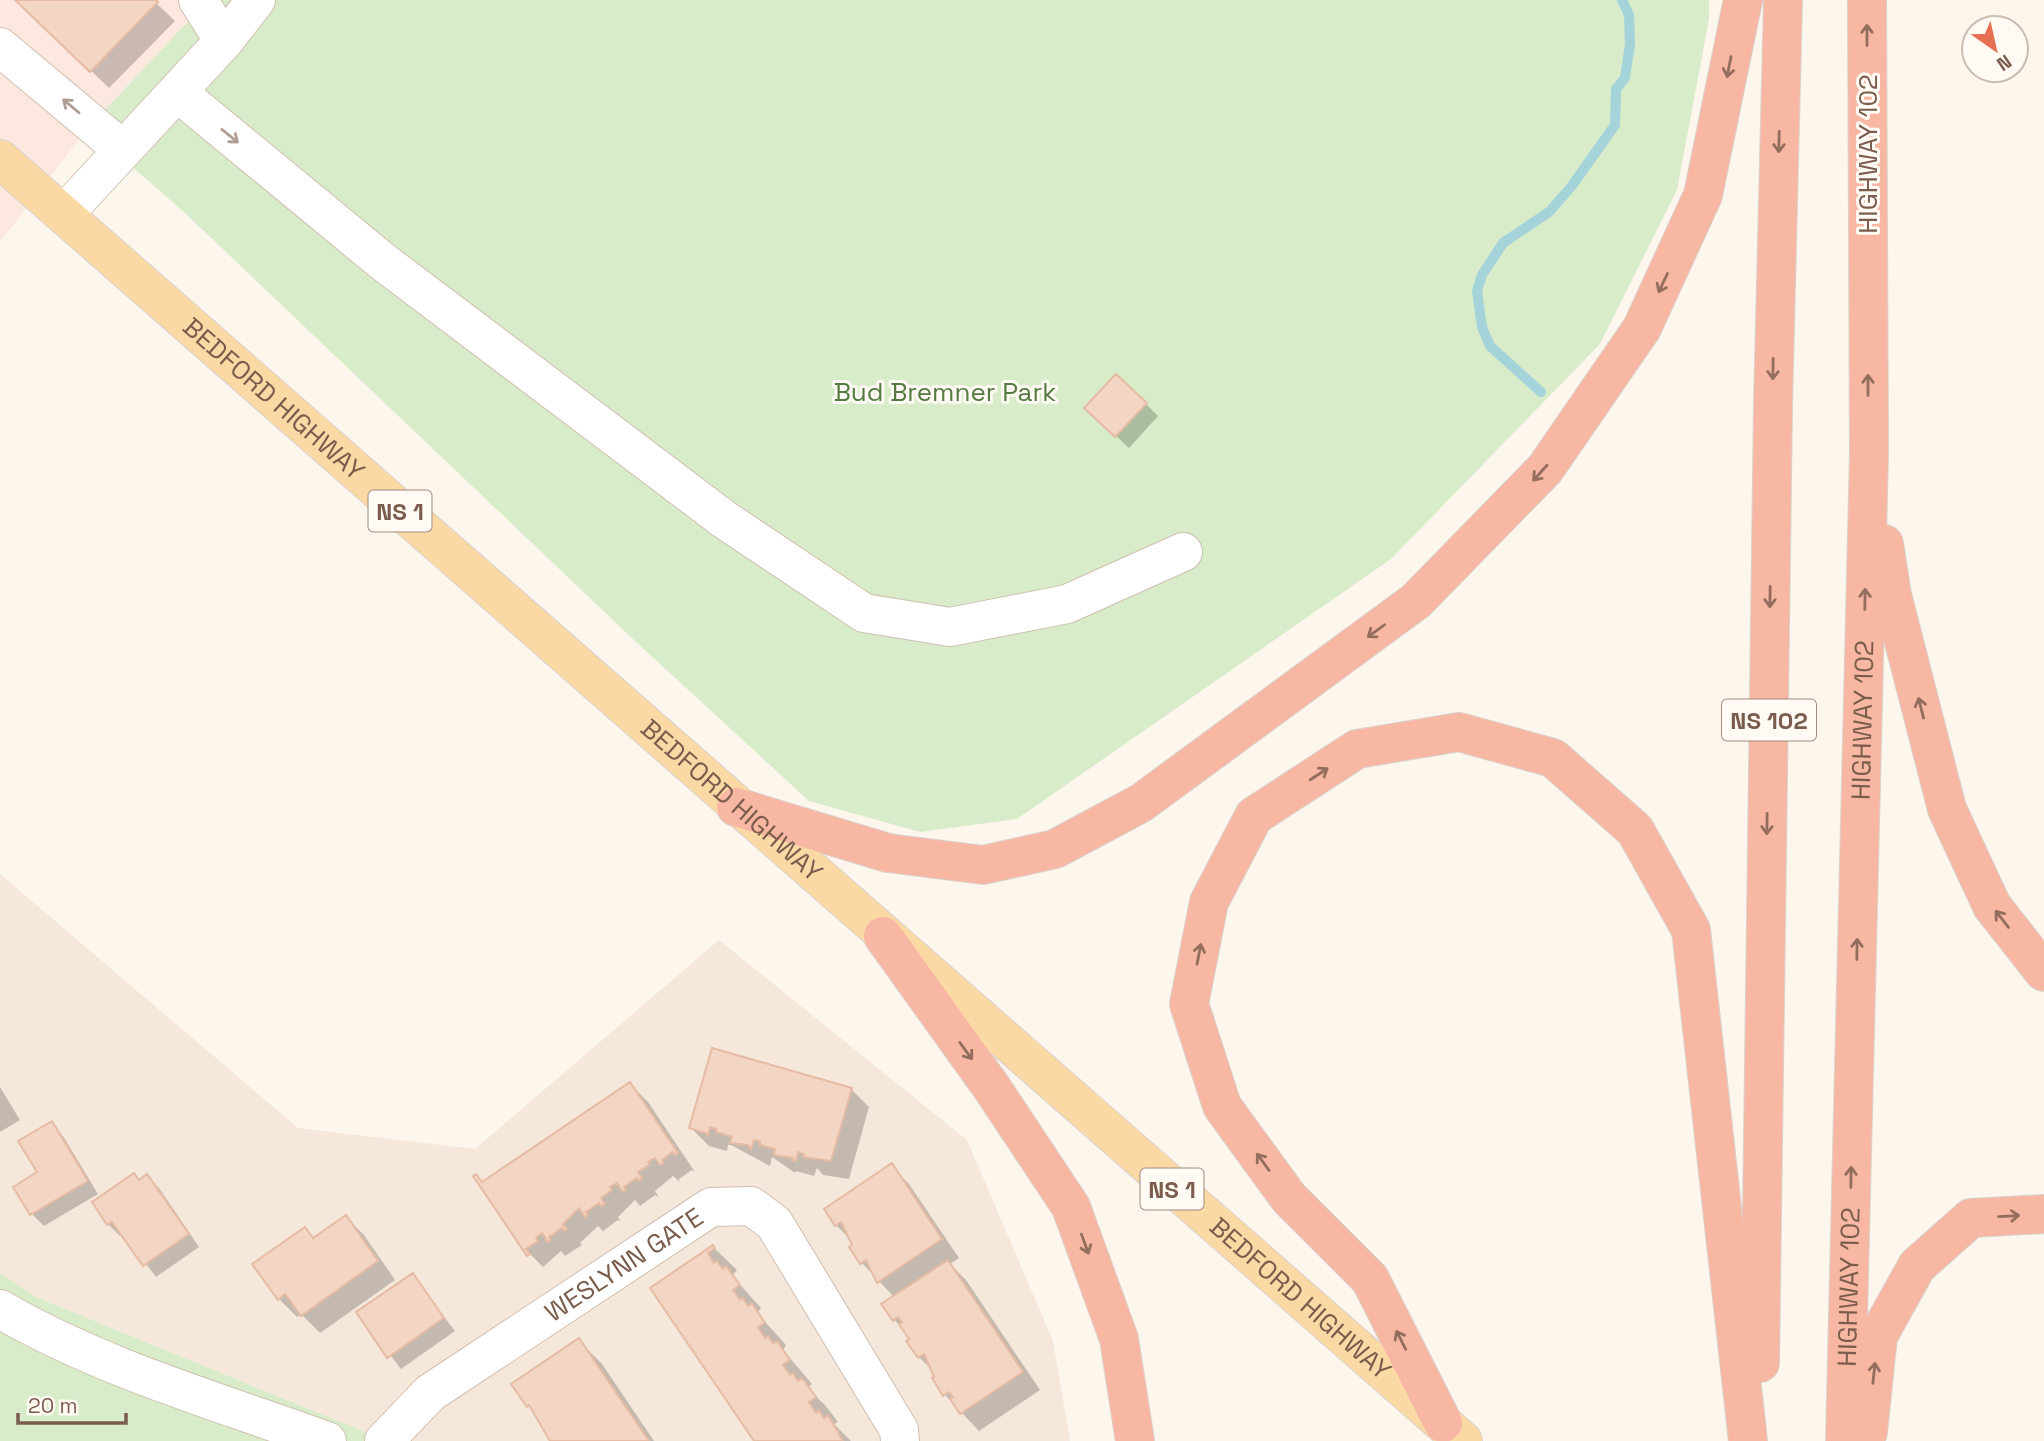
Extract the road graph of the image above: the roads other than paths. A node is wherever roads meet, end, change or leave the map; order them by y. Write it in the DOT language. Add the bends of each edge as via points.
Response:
graph roads {
  1 [pos="198,0"];
  2 [pos="256,0"];
  3 [pos="1743,0"];
  4 [pos="1783,0"];
  5 [pos="1867,0"];
  6 [pos="224,41"];
  7 [pos="0,47"];
  8 [pos="177,92"];
  9 [pos="123,150"];
  10 [pos="3,167"];
  11 [pos="64,214"];
  12 [pos="1869,453"];
  13 [pos="1184,552"];
  14 [pos="736,807"];
  15 [pos="883,936"];
  16 [pos="2044,972"];
  17 [pos="2044,1214"];
  18 [pos="0,1309"];
  19 [pos="1453,1432"];
  20 [pos="327,1441"];
  21 [pos="384,1441"];
  22 [pos="900,1441"];
  23 [pos="1135,1441"];
  24 [pos="1748,1441"];
  25 [pos="1759,1441"];
  26 [pos="1845,1441"];
  27 [pos="1867,1441"];
  1 -- 6 [label="street"];
  2 -- 6 [label="street"];
  3 -- 14 [label="highway, one-way" via="1703,195 1642,328 1545,469 1416,601 1141,803 1055,849 983,865 888,853"];
  4 -- 25 [label="highway, NS 102, one-way"];
  12 -- 5 [label="highway, HIGHWAY 102, one-way"];
  6 -- 8 [label="street"];
  9 -- 7 [label="street, one-way"];
  8 -- 9 [label="street"];
  8 -- 13 [label="street, one-way" via="382,261 725,520 864,613 950,627 1067,604"];
  9 -- 11 [label="street"];
  10 -- 11 [label="main road, BEDFORD HIGHWAY / NS 1"];
  11 -- 14 [label="main road, BEDFORD HIGHWAY / NS 1"];
  16 -- 12 [label="highway, one-way" via="1992,906 1947,809 1892,595"];
  26 -- 12 [label="highway, HIGHWAY 102, one-way"];
  14 -- 15 [label="main road, BEDFORD HIGHWAY / NS 1"];
  15 -- 19 [label="main road, BEDFORD HIGHWAY / NS 1"];
  15 -- 23 [label="highway, one-way" via="1071,1207 1119,1339"];
  27 -- 17 [label="highway, one-way" via="1878,1336 1917,1266 1971,1217"];
  18 -- 20 [label="street" via="32,1328 135,1372"];
  19 -- 24 [label="highway, one-way" via="1370,1279 1289,1198 1222,1106 1189,1004 1209,902 1254,816 1357,749 1459,732 1553,758 1635,830 1691,930"];
  21 -- 22 [label="street, WESLYNN GATE" via="430,1393 711,1207 751,1206 774,1223 899,1430"];
}
